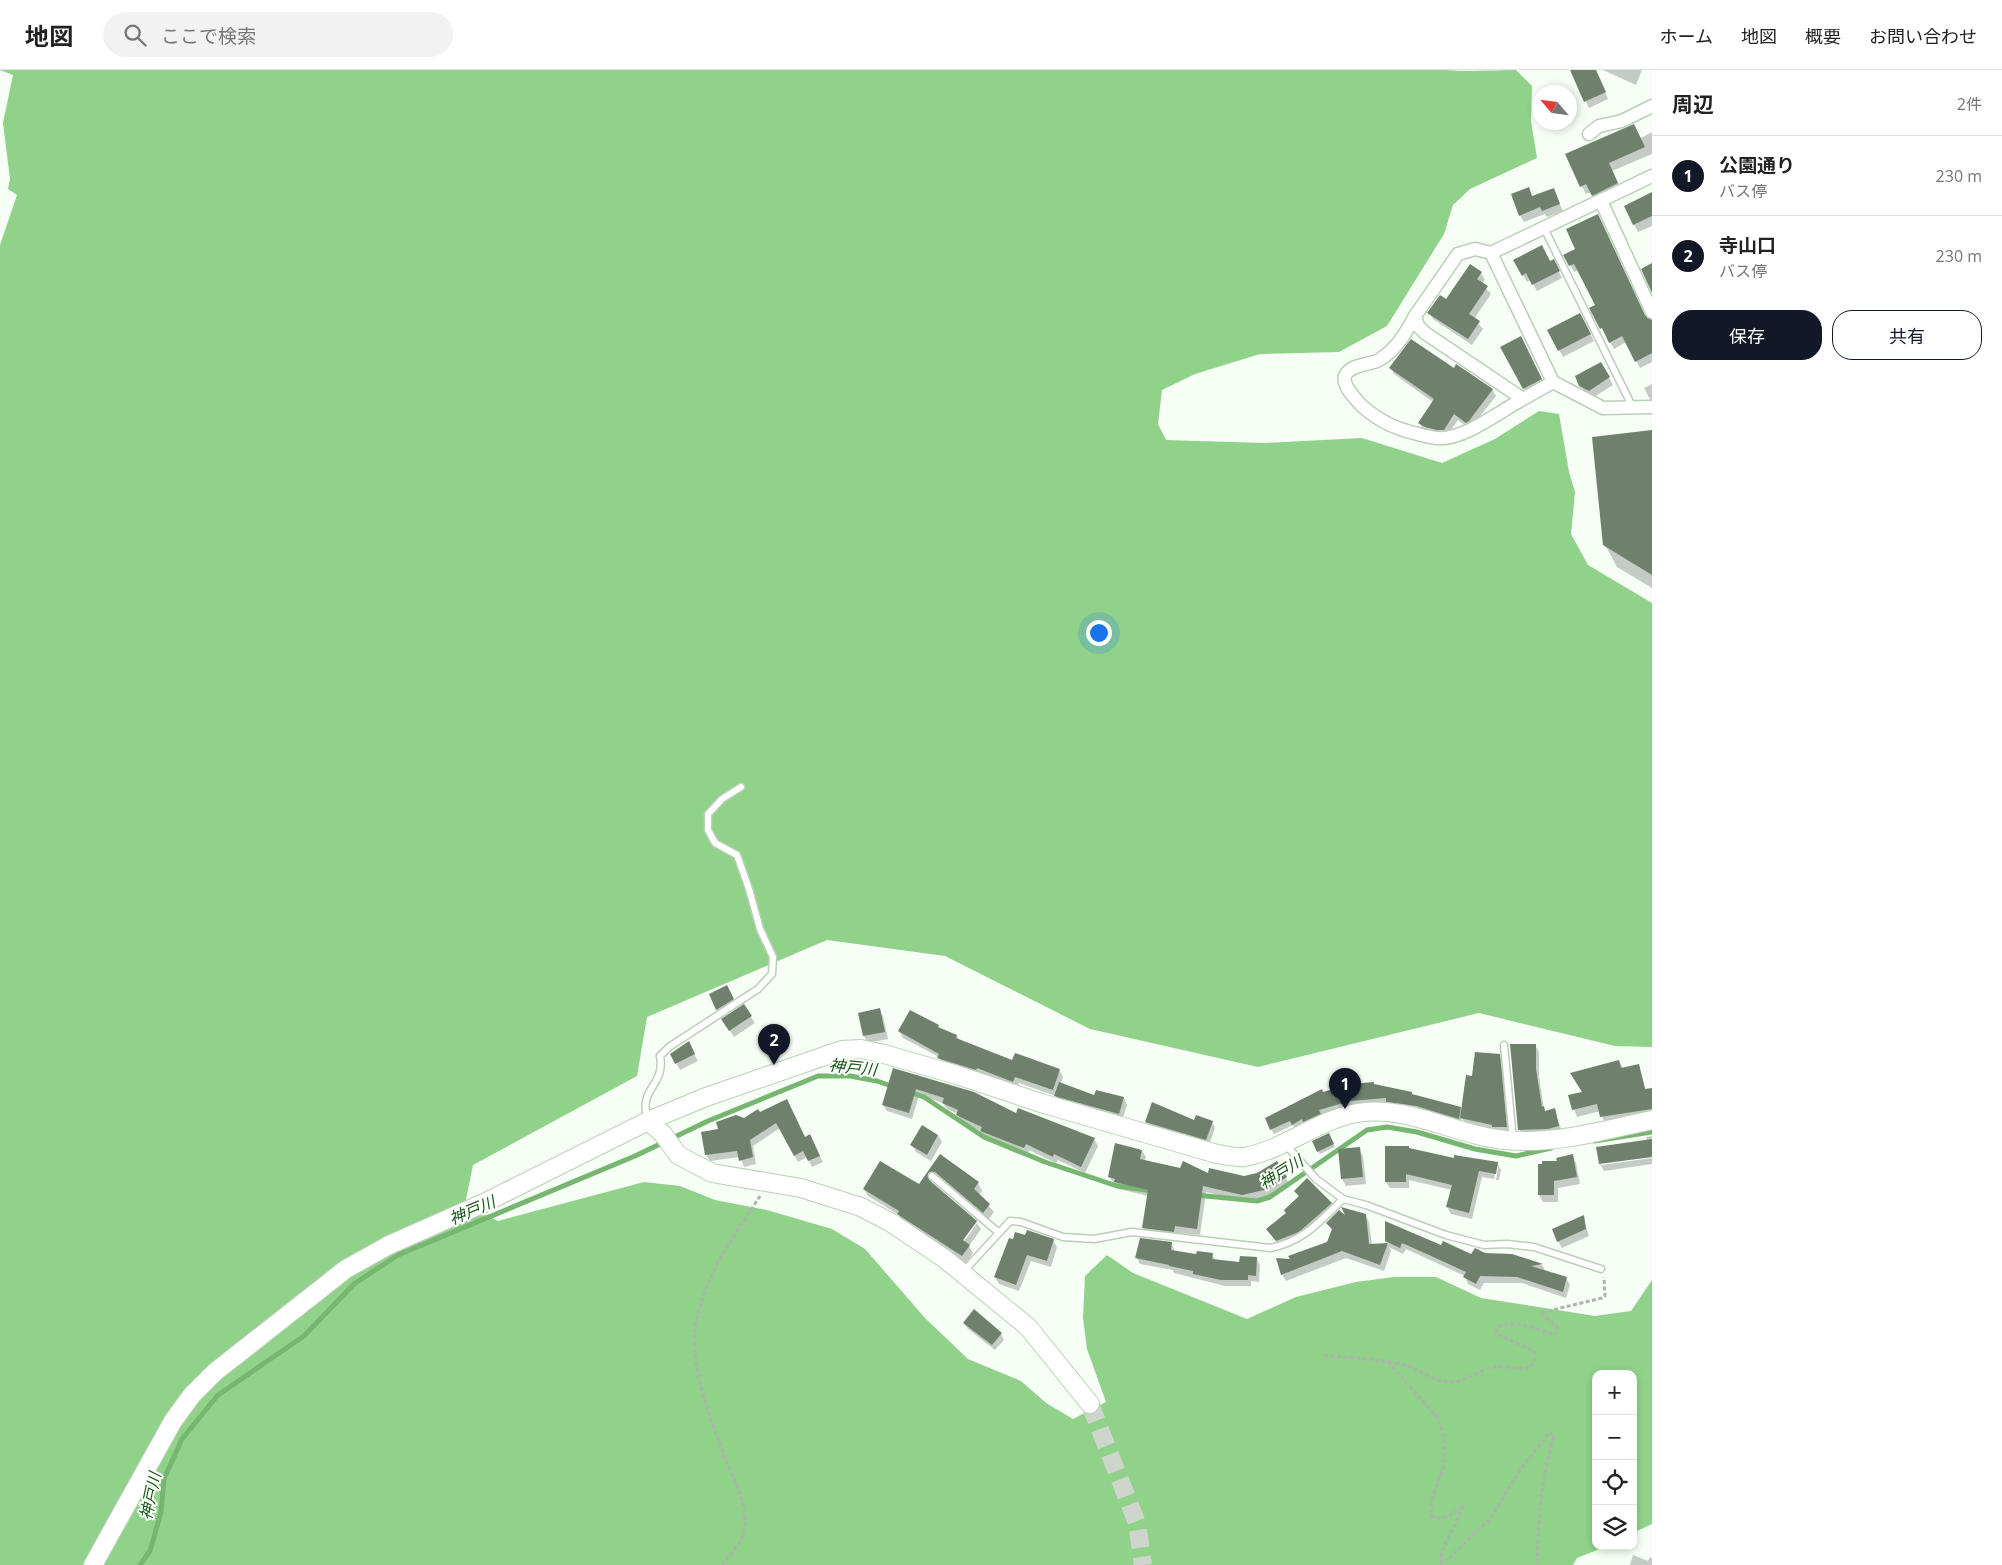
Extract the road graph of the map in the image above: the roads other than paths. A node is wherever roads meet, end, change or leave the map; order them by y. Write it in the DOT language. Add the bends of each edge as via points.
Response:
graph roads {
  1 [pos="1652,106"];
  2 [pos="1589,134"];
  3 [pos="1652,176"];
  4 [pos="1601,200"];
  5 [pos="1544,228"];
  6 [pos="1491,253"];
  7 [pos="1652,312"];
  8 [pos="1415,316"];
  9 [pos="1553,382"];
  10 [pos="1523,399"];
  11 [pos="1652,407"];
  12 [pos="1633,408"];
  13 [pos="741,787"];
  14 [pos="1504,1045"];
  15 [pos="1652,1120"];
  16 [pos="648,1121"];
  17 [pos="1513,1141"];
  18 [pos="1284,1142"];
  19 [pos="932,1176"];
  20 [pos="1343,1200"];
  21 [pos="998,1232"];
  22 [pos="1601,1269"];
  23 [pos="962,1273"];
  24 [pos="1090,1404"];
  25 [pos="93,1565"];
  1 -- 2 [label="street" via="1622,121 1599,126"];
  3 -- 4 [label="street"];
  4 -- 5 [label="street"];
  4 -- 7 [label="street"];
  5 -- 6 [label="street"];
  5 -- 12 [label="lane"];
  6 -- 8 [label="street" via="1474,249 1458,254"];
  6 -- 9 [label="street"];
  8 -- 10 [label="street" via="1425,333"];
  8 -- 10 [label="street" via="1406,334 1392,349 1378,361 1352,369 1344,378 1356,399 1376,419 1407,432 1438,438 1472,429"];
  9 -- 10 [label="street"];
  9 -- 12 [label="street" via="1603,408"];
  11 -- 12 [label="street"];
  13 -- 16 [label="lane" via="722,799 708,814 708,830 715,843 737,855 760,929 773,957 772,974 758,989 660,1056 660,1073 646,1096 643,1108"];
  14 -- 17 [label="lane"];
  15 -- 17 [label="street" via="1563,1138"];
  16 -- 18 [label="street" via="797,1065 842,1050 862,1049 1217,1154 1242,1157"];
  16 -- 23 [label="street" via="678,1155 694,1165 712,1173 801,1188 861,1207 890,1222"];
  16 -- 25 [label="street" via="484,1203 389,1245 346,1269 215,1372 173,1421"];
  17 -- 18 [label="street" via="1379,1111 1356,1113 1334,1120"];
  18 -- 20 [label="lane" via="1316,1178"];
  19 -- 21 [label="lane"];
  20 -- 21 [label="lane" via="1302,1237 1270,1248 1132,1232 1094,1239 1063,1237 1016,1221"];
  20 -- 22 [label="lane" via="1366,1205 1446,1235 1484,1245 1534,1247"];
  21 -- 23 [label="lane"];
  23 -- 24 [label="street" via="1028,1327"];
}
